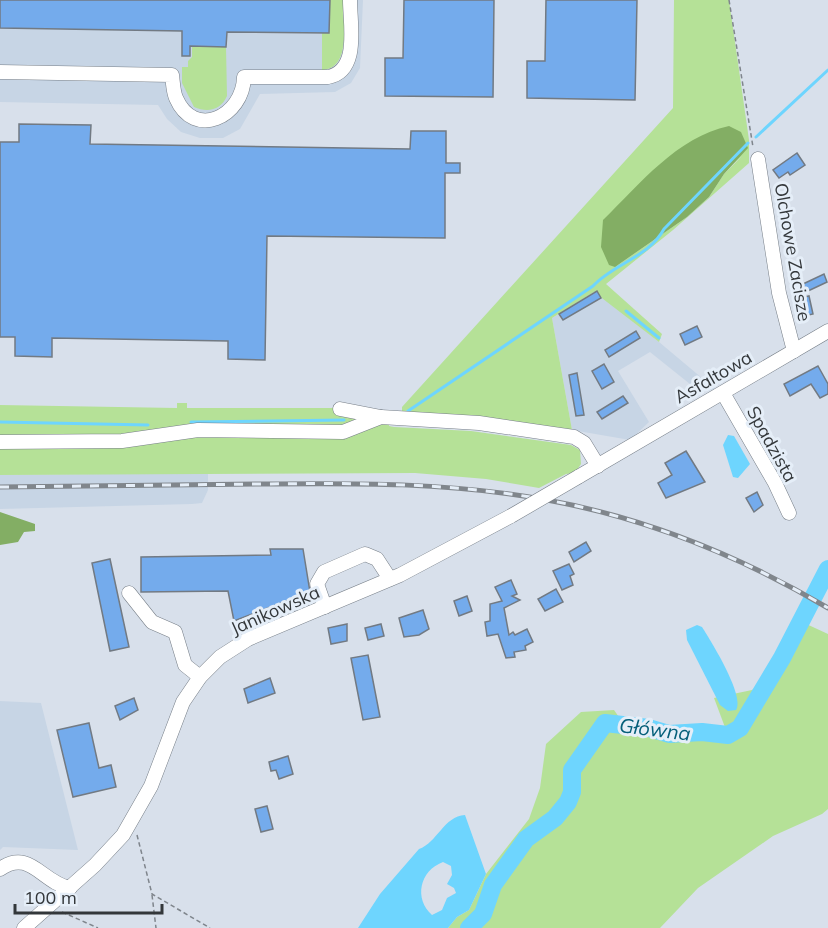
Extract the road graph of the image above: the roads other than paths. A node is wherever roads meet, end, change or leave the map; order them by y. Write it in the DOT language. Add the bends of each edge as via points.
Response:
graph roads {
  1 [pos="350,0"];
  2 [pos="0,72"];
  3 [pos="758,159"];
  4 [pos="828,331"];
  5 [pos="794,351"];
  6 [pos="723,393"];
  7 [pos="339,409"];
  8 [pos="381,417"];
  9 [pos="0,442"];
  10 [pos="616,455"];
  11 [pos="598,466"];
  12 [pos="789,513"];
  13 [pos="390,579"];
  14 [pos="129,593"];
  15 [pos="325,607"];
  16 [pos="200,677"];
  17 [pos="0,869"];
  18 [pos="48,879"];
  19 [pos="70,888"];
  20 [pos="54,902"];
  21 [pos="24,928"];
  1 -- 2 [label="street" via="350,56 340,75 244,77 232,110 216,120 198,119 185,111 176,98 172,75"];
  3 -- 5 [label="street, Olchowe Zacisze" via="779,293"];
  4 -- 5 [label="street, Asfaltowa"];
  5 -- 6 [label="street, Asfaltowa"];
  6 -- 10 [label="street, Asfaltowa"];
  6 -- 12 [label="street, Spadzista"];
  7 -- 8 [label="street"];
  8 -- 9 [label="street" via="343,432 198,430 122,441"];
  8 -- 11 [label="street" via="479,423 574,437 584,443"];
  10 -- 11 [label="street, Janikowska"];
  11 -- 13 [label="street, Janikowska, bridge"];
  13 -- 15 [label="street, Janikowska"];
  13 -- 15 [label="street" via="377,559 365,554 324,572 317,584"];
  14 -- 16 [label="street" via="152,622 175,632 185,665"];
  15 -- 16 [label="street, Janikowska" via="248,639 220,657"];
  16 -- 19 [label="street, Janikowska" via="183,702 154,779 132,820 110,849"];
  17 -- 18 [label="street" via="12,862 28,863"];
  18 -- 19 [label="street"];
  18 -- 20 [label="street"];
  19 -- 20 [label="street, Janikowska"];
  20 -- 21 [label="street, Janikowska"];
}
